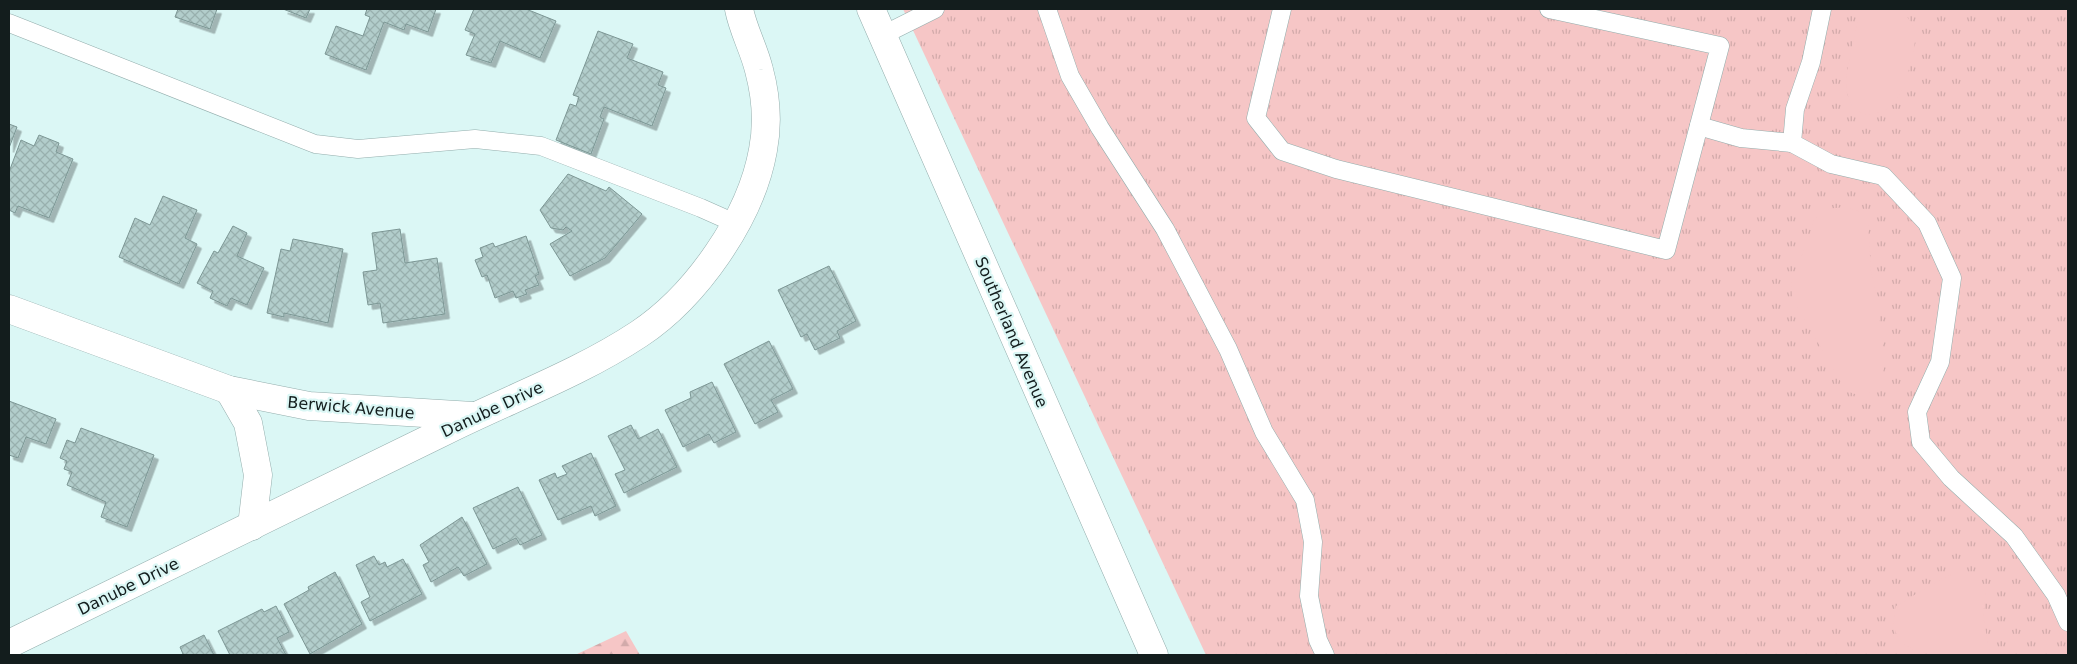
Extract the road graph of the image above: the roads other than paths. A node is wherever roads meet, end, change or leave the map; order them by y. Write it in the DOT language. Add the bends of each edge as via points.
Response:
graph roads {
  1 [pos="738,9"];
  2 [pos="871,9"];
  3 [pos="935,9"];
  4 [pos="1046,9"];
  5 [pos="1282,9"];
  6 [pos="1549,9"];
  7 [pos="1822,9"];
  8 [pos="9,23"];
  9 [pos="883,34"];
  10 [pos="1699,126"];
  11 [pos="1792,143"];
  12 [pos="737,224"];
  13 [pos="9,309"];
  14 [pos="229,390"];
  15 [pos="475,416"];
  16 [pos="252,526"];
  17 [pos="2068,622"];
  18 [pos="9,644"];
  19 [pos="1154,655"];
  20 [pos="1326,655"];
  1 -- 12 [label="street, Danube Drive" via="759,70 766,110 763,150 751,192"];
  2 -- 9 [label="street, Southerland Avenue"];
  3 -- 9 [label="lane"];
  4 -- 20 [label="lane" via="1070,76 1165,228 1228,349 1264,432 1305,500 1313,542 1309,596 1318,640"];
  5 -- 10 [label="lane" via="1256,118 1282,151 1336,169 1666,250"];
  6 -- 10 [label="lane" via="1720,46"];
  7 -- 11 [label="lane" via="1811,62 1795,109"];
  8 -- 12 [label="lane" via="315,144 358,149 475,139 540,146"];
  9 -- 19 [label="street, Southerland Avenue"];
  10 -- 11 [label="lane" via="1741,138"];
  11 -- 17 [label="lane" via="1831,164 1883,176 1927,223 1952,278 1940,362 1917,412 1921,442 1951,478 2014,536 2056,595"];
  12 -- 15 [label="street, Danube Drive" via="711,264 640,333 566,375"];
  13 -- 14 [label="street, Berwick Avenue"];
  14 -- 15 [label="street, Berwick Avenue" via="309,406"];
  14 -- 16 [label="street" via="248,423 258,475"];
  15 -- 16 [label="street, Danube Drive"];
  16 -- 18 [label="street, Danube Drive"];
}
